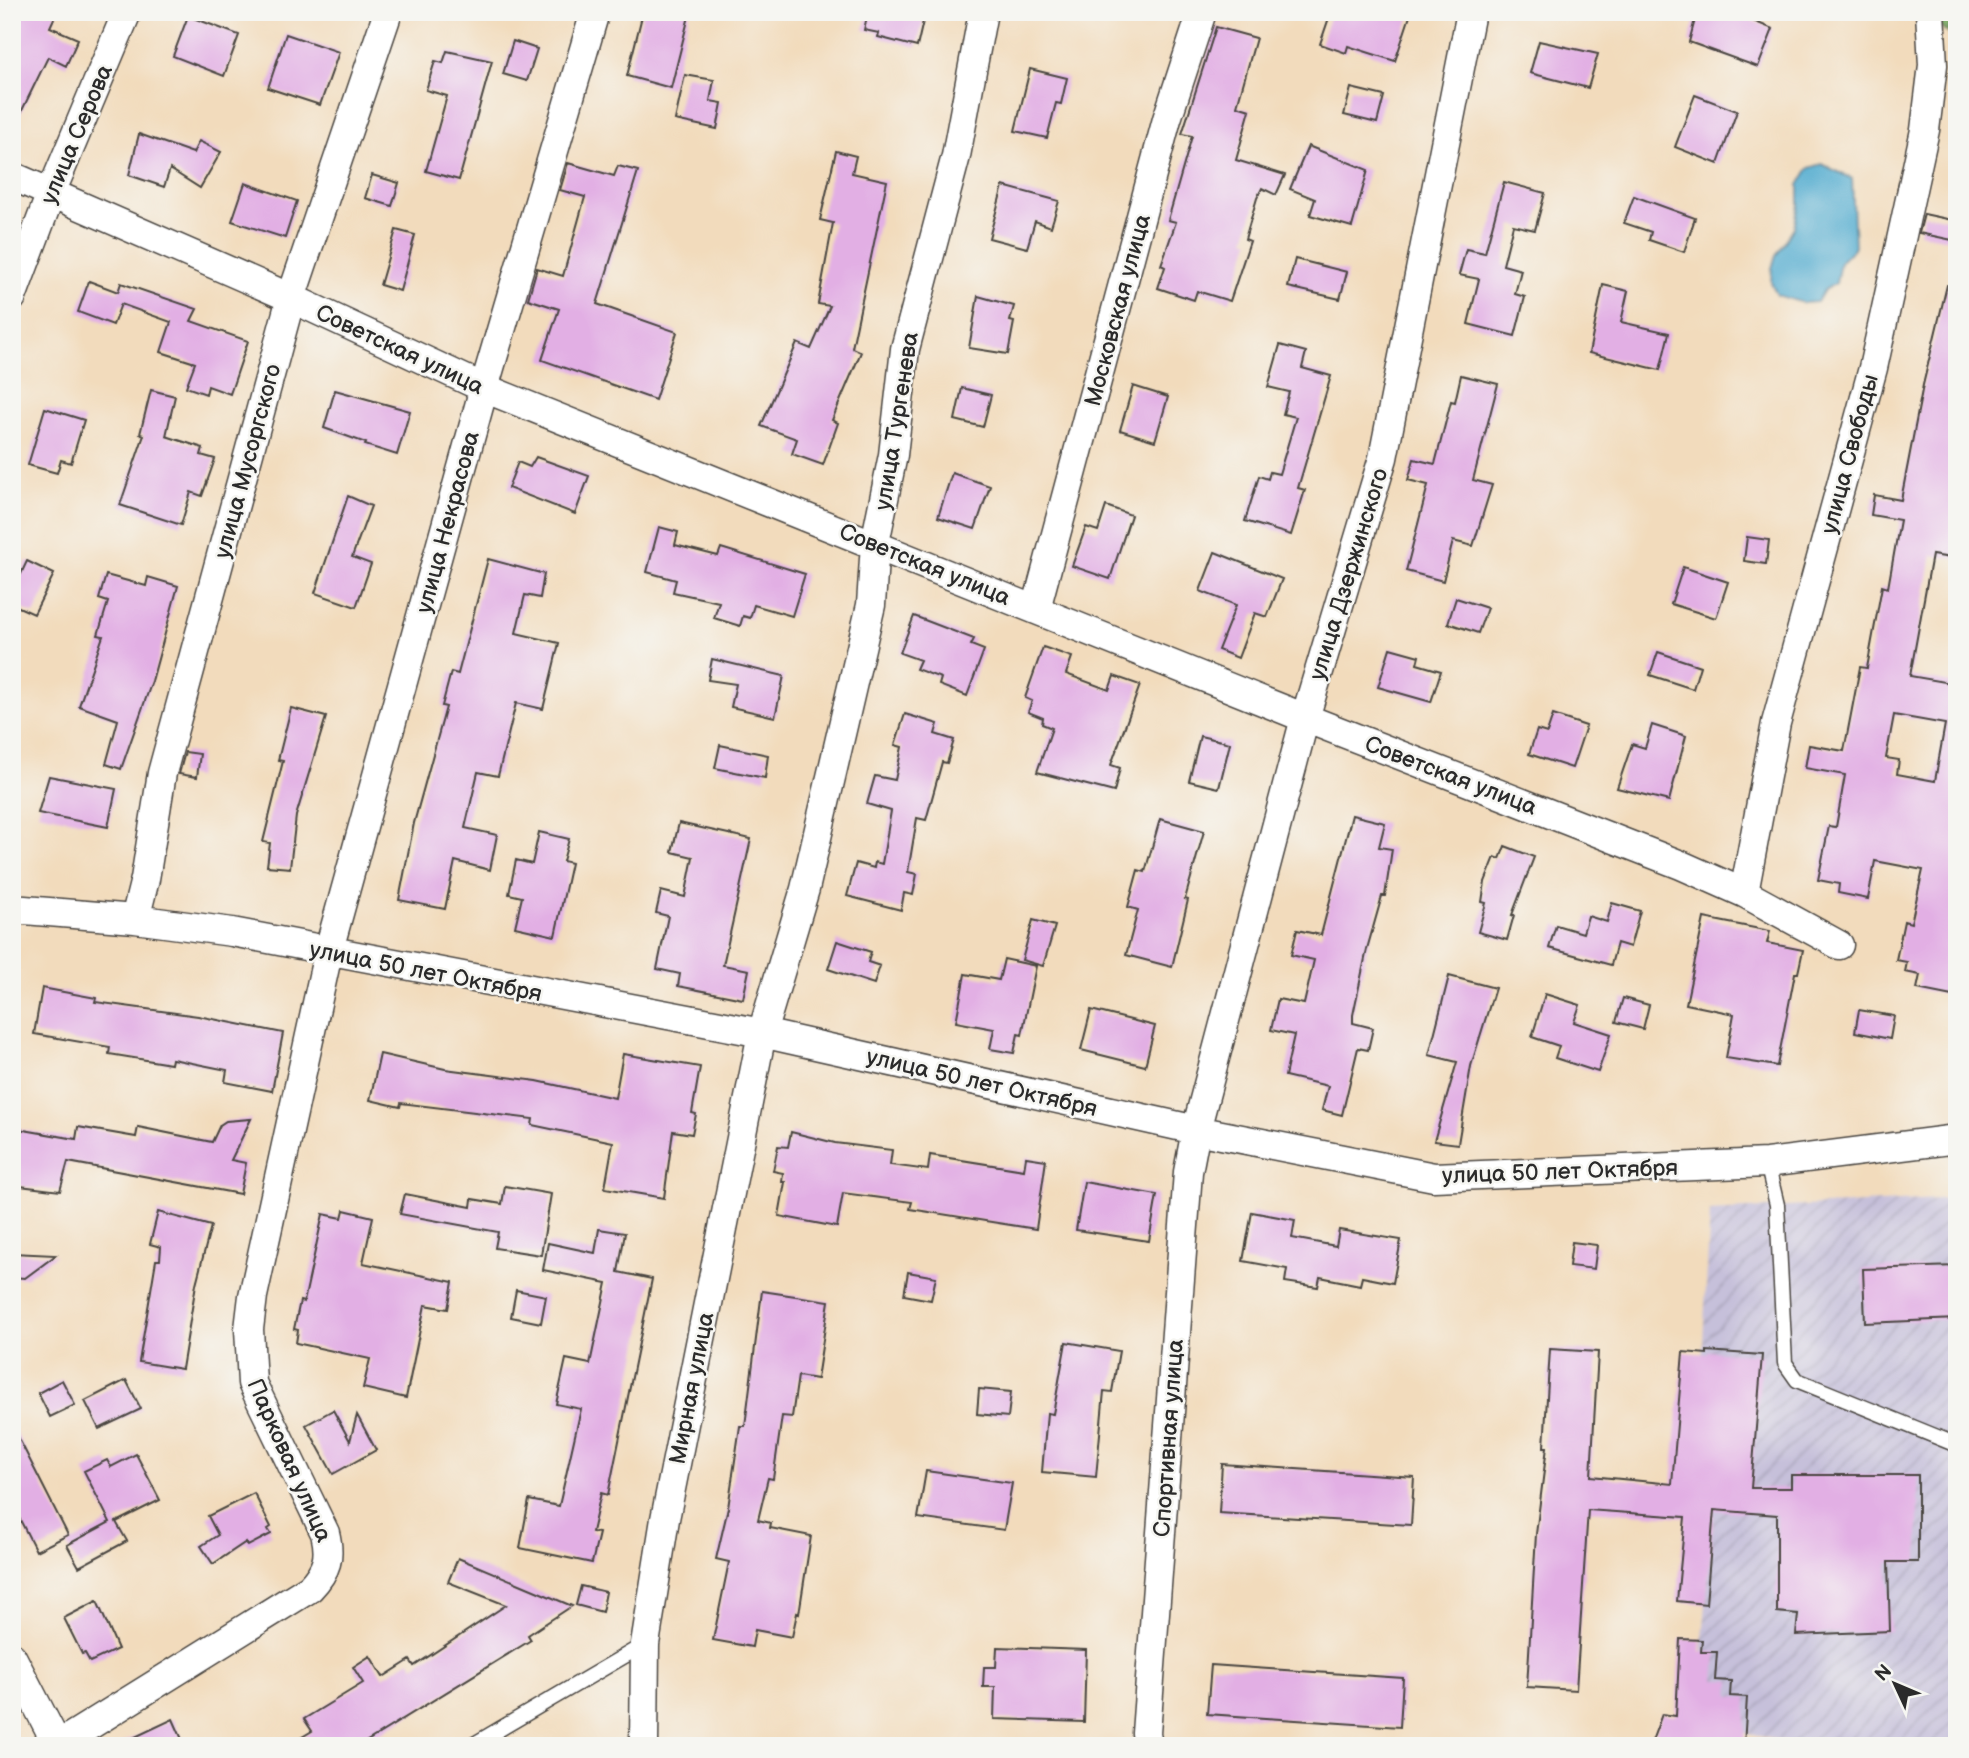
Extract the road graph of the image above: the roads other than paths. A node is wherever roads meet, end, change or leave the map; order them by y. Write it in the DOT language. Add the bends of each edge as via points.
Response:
graph roads {
  1 [pos="127,12"];
  2 [pos="388,12"];
  3 [pos="595,12"];
  4 [pos="983,12"];
  5 [pos="1202,12"];
  6 [pos="1471,12"];
  7 [pos="1930,12"];
  8 [pos="12,176"];
  9 [pos="51,192"];
  10 [pos="12,297"];
  11 [pos="291,298"];
  12 [pos="484,388"];
  13 [pos="875,543"];
  14 [pos="1036,609"];
  15 [pos="1305,718"];
  16 [pos="1744,893"];
  17 [pos="12,909"];
  18 [pos="135,919"];
  19 [pos="1839,945"];
  20 [pos="328,953"];
  21 [pos="762,1033"];
  22 [pos="1196,1130"];
  23 [pos="1957,1139"];
  24 [pos="1767,1163"];
  25 [pos="1957,1445"];
  26 [pos="645,1644"];
  27 [pos="12,1657"];
  28 [pos="58,1746"];
  29 [pos="471,1746"];
  30 [pos="644,1746"];
  31 [pos="1148,1746"];
  1 -- 9 [label="street, улица Серова"];
  2 -- 11 [label="street, улица Мусоргского"];
  3 -- 12 [label="street, улица Некрасова"];
  4 -- 13 [label="street, улица Тургенева" via="956,156 905,349 893,455"];
  5 -- 14 [label="street, Московская улица" via="1167,119"];
  6 -- 15 [label="street, улица Дзержинского" via="1383,458"];
  7 -- 16 [label="street, улица Свободы" via="1933,65 1926,130 1872,368 1776,723"];
  8 -- 9 [label="street, Советская улица"];
  9 -- 10 [label="street, улица Серова"];
  9 -- 11 [label="street, Советская улица"];
  11 -- 12 [label="street, Советская улица"];
  11 -- 18 [label="street, улица Мусоргского" via="162,773"];
  12 -- 13 [label="street, Советская улица"];
  12 -- 20 [label="street, улица Некрасова"];
  13 -- 14 [label="street, Советская улица"];
  13 -- 21 [label="street, улица Тургенева" via="872,605 805,889"];
  14 -- 15 [label="street, Советская улица"];
  15 -- 16 [label="street, Советская улица"];
  15 -- 22 [label="street, улица Дзержинского"];
  16 -- 19 [label="street, Советская улица"];
  17 -- 18 [label="street, улица 50 лет Октября"];
  18 -- 20 [label="street, улица 50 лет Октября" via="232,932"];
  20 -- 21 [label="street, улица 50 лет Октября"];
  20 -- 28 [label="street, Парковая улица" via="249,1329 252,1383 325,1533 330,1554 323,1574 310,1588"];
  21 -- 22 [label="street, улица 50 лет Октября"];
  21 -- 26 [label="street, Мирная улица" via="665,1519"];
  22 -- 24 [label="street, улица 50 лет Октября" via="1434,1177"];
  22 -- 31 [label="street, Спортивная улица" via="1188,1172"];
  23 -- 24 [label="street, улица 50 лет Октября"];
  24 -- 25 [label="lane" via="1777,1205 1786,1363 1797,1380"];
  26 -- 29 [label="lane"];
  26 -- 30 [label="street, Мирная улица"];
  27 -- 28 [label="street, Парковая улица"];
}
